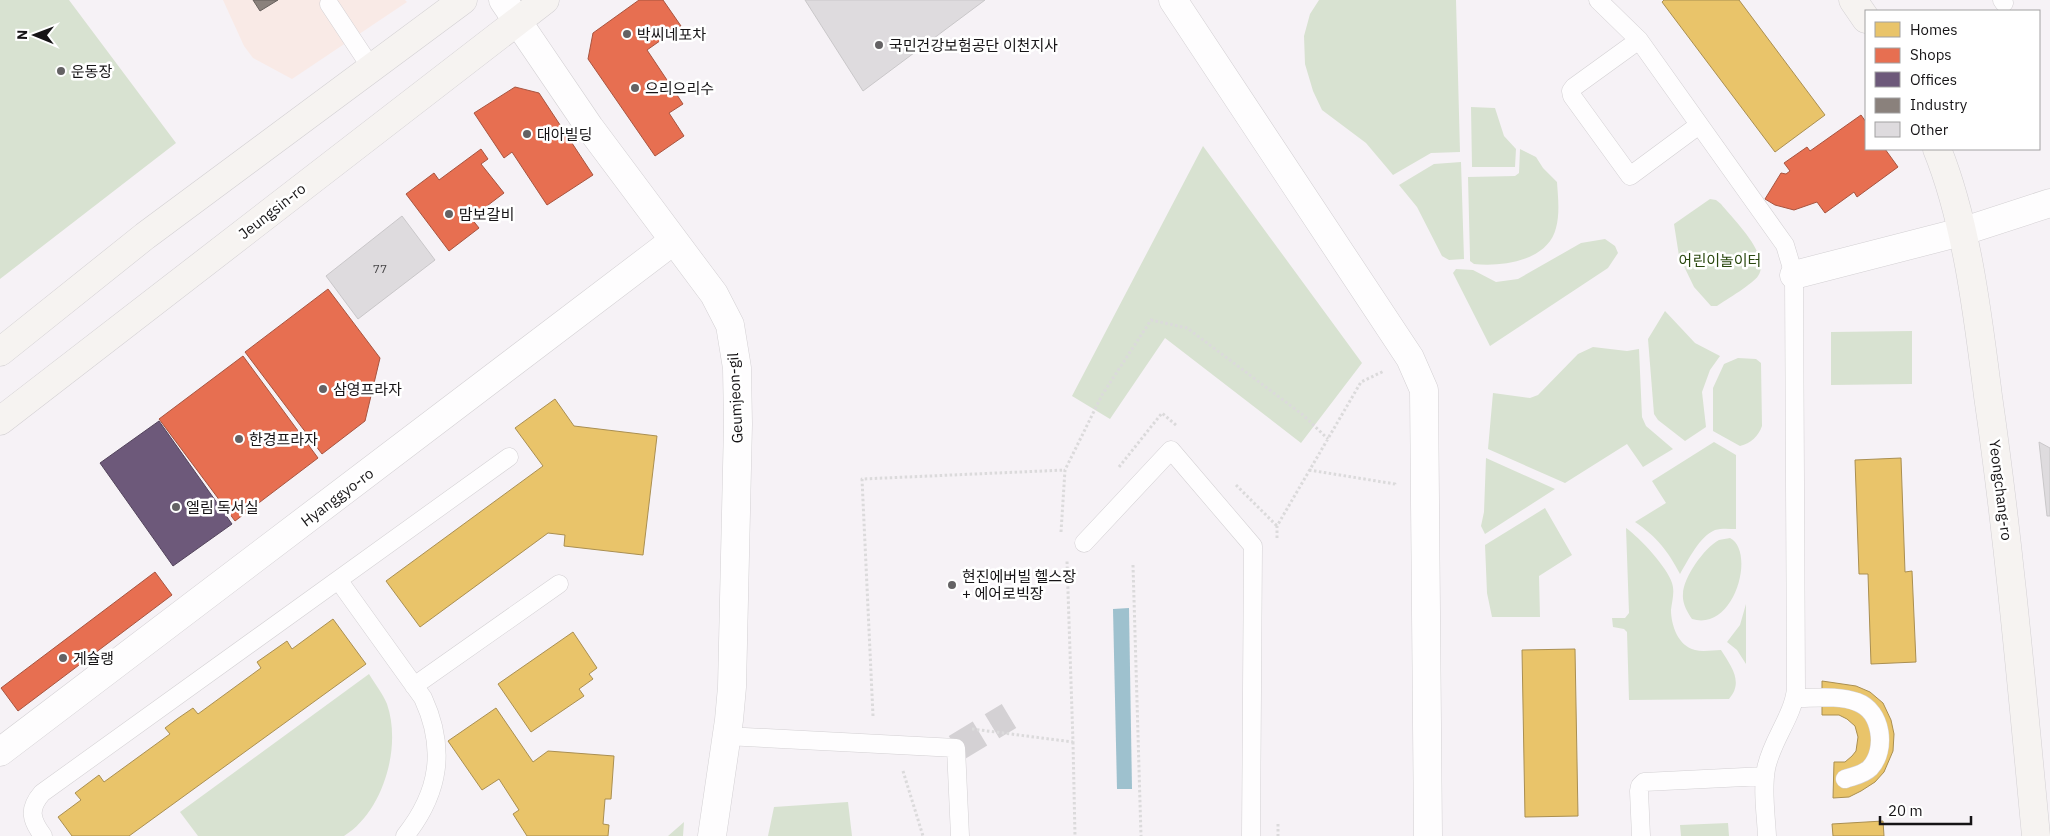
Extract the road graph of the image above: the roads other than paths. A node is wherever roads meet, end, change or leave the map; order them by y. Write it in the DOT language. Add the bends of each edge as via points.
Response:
graph roads {
  1 [pos="463,0"];
  2 [pos="545,0"];
  3 [pos="1174,0"];
  4 [pos="1598,0"];
  5 [pos="1853,0"];
  6 [pos="329,4"];
  7 [pos="510,10"];
  8 [pos="1865,18"];
  9 [pos="1639,40"];
  10 [pos="372,69"];
  11 [pos="1699,125"];
  12 [pos="1937,150"];
  13 [pos="2050,203"];
  14 [pos="1961,232"];
  15 [pos="674,241"];
  16 [pos="1794,275"];
  17 [pos="0,352"];
  18 [pos="0,421"];
  19 [pos="509,457"];
  20 [pos="1084,543"];
  21 [pos="339,581"];
  22 [pos="559,584"];
  23 [pos="414,686"];
  24 [pos="1795,698"];
  25 [pos="726,736"];
  26 [pos="0,752"];
  27 [pos="1765,776"];
  28 [pos="1845,779"];
  29 [pos="43,836"];
  30 [pos="405,836"];
  31 [pos="712,836"];
  32 [pos="960,836"];
  33 [pos="1250,836"];
  34 [pos="1428,836"];
  35 [pos="1641,836"];
  36 [pos="1767,836"];
  37 [pos="2036,836"];
  1 -- 10 [label="main road"];
  2 -- 7 [label="main road, Jeungsin-ro"];
  3 -- 34 [label="street" via="1410,358 1424,390"];
  4 -- 9 [label="lane"];
  5 -- 8 [label="main road"];
  6 -- 10 [label="lane"];
  7 -- 15 [label="street, Geumjeon-gil" via="590,128"];
  7 -- 18 [label="main road, Jeungsin-ro"];
  9 -- 11 [label="lane"];
  9 -- 11 [label="lane" via="1574,87 1572,96 1630,176"];
  10 -- 17 [label="main road" via="145,236"];
  11 -- 16 [label="lane" via="1785,245"];
  12 -- 14 [label="main road, Yeongchang-ro"];
  13 -- 14 [label="street"];
  14 -- 16 [label="street"];
  14 -- 37 [label="main road, Yeongchang-ro" via="1977,314 2003,512"];
  15 -- 25 [label="street, Geumjeon-gil" via="718,302 730,325 737,368 732,687"];
  15 -- 26 [label="street, Hyanggyo-ro"];
  16 -- 24 [label="lane"];
  19 -- 21 [label="lane"];
  20 -- 33 [label="lane" via="1171,450 1253,546"];
  21 -- 23 [label="lane"];
  21 -- 29 [label="lane" via="42,793 32,808 32,816"];
  22 -- 23 [label="lane"];
  23 -- 30 [label="lane" via="432,718 437,766 432,789"];
  24 -- 27 [label="lane" via="1773,748"];
  24 -- 28 [label="lane" via="1846,699 1858,702 1873,714 1880,740 1876,760 1869,769"];
  25 -- 31 [label="street, Geumjeon-gil"];
  25 -- 32 [label="lane" via="956,748"];
  27 -- 35 [label="lane" via="1648,780 1639,791"];
  27 -- 36 [label="lane"];
}
